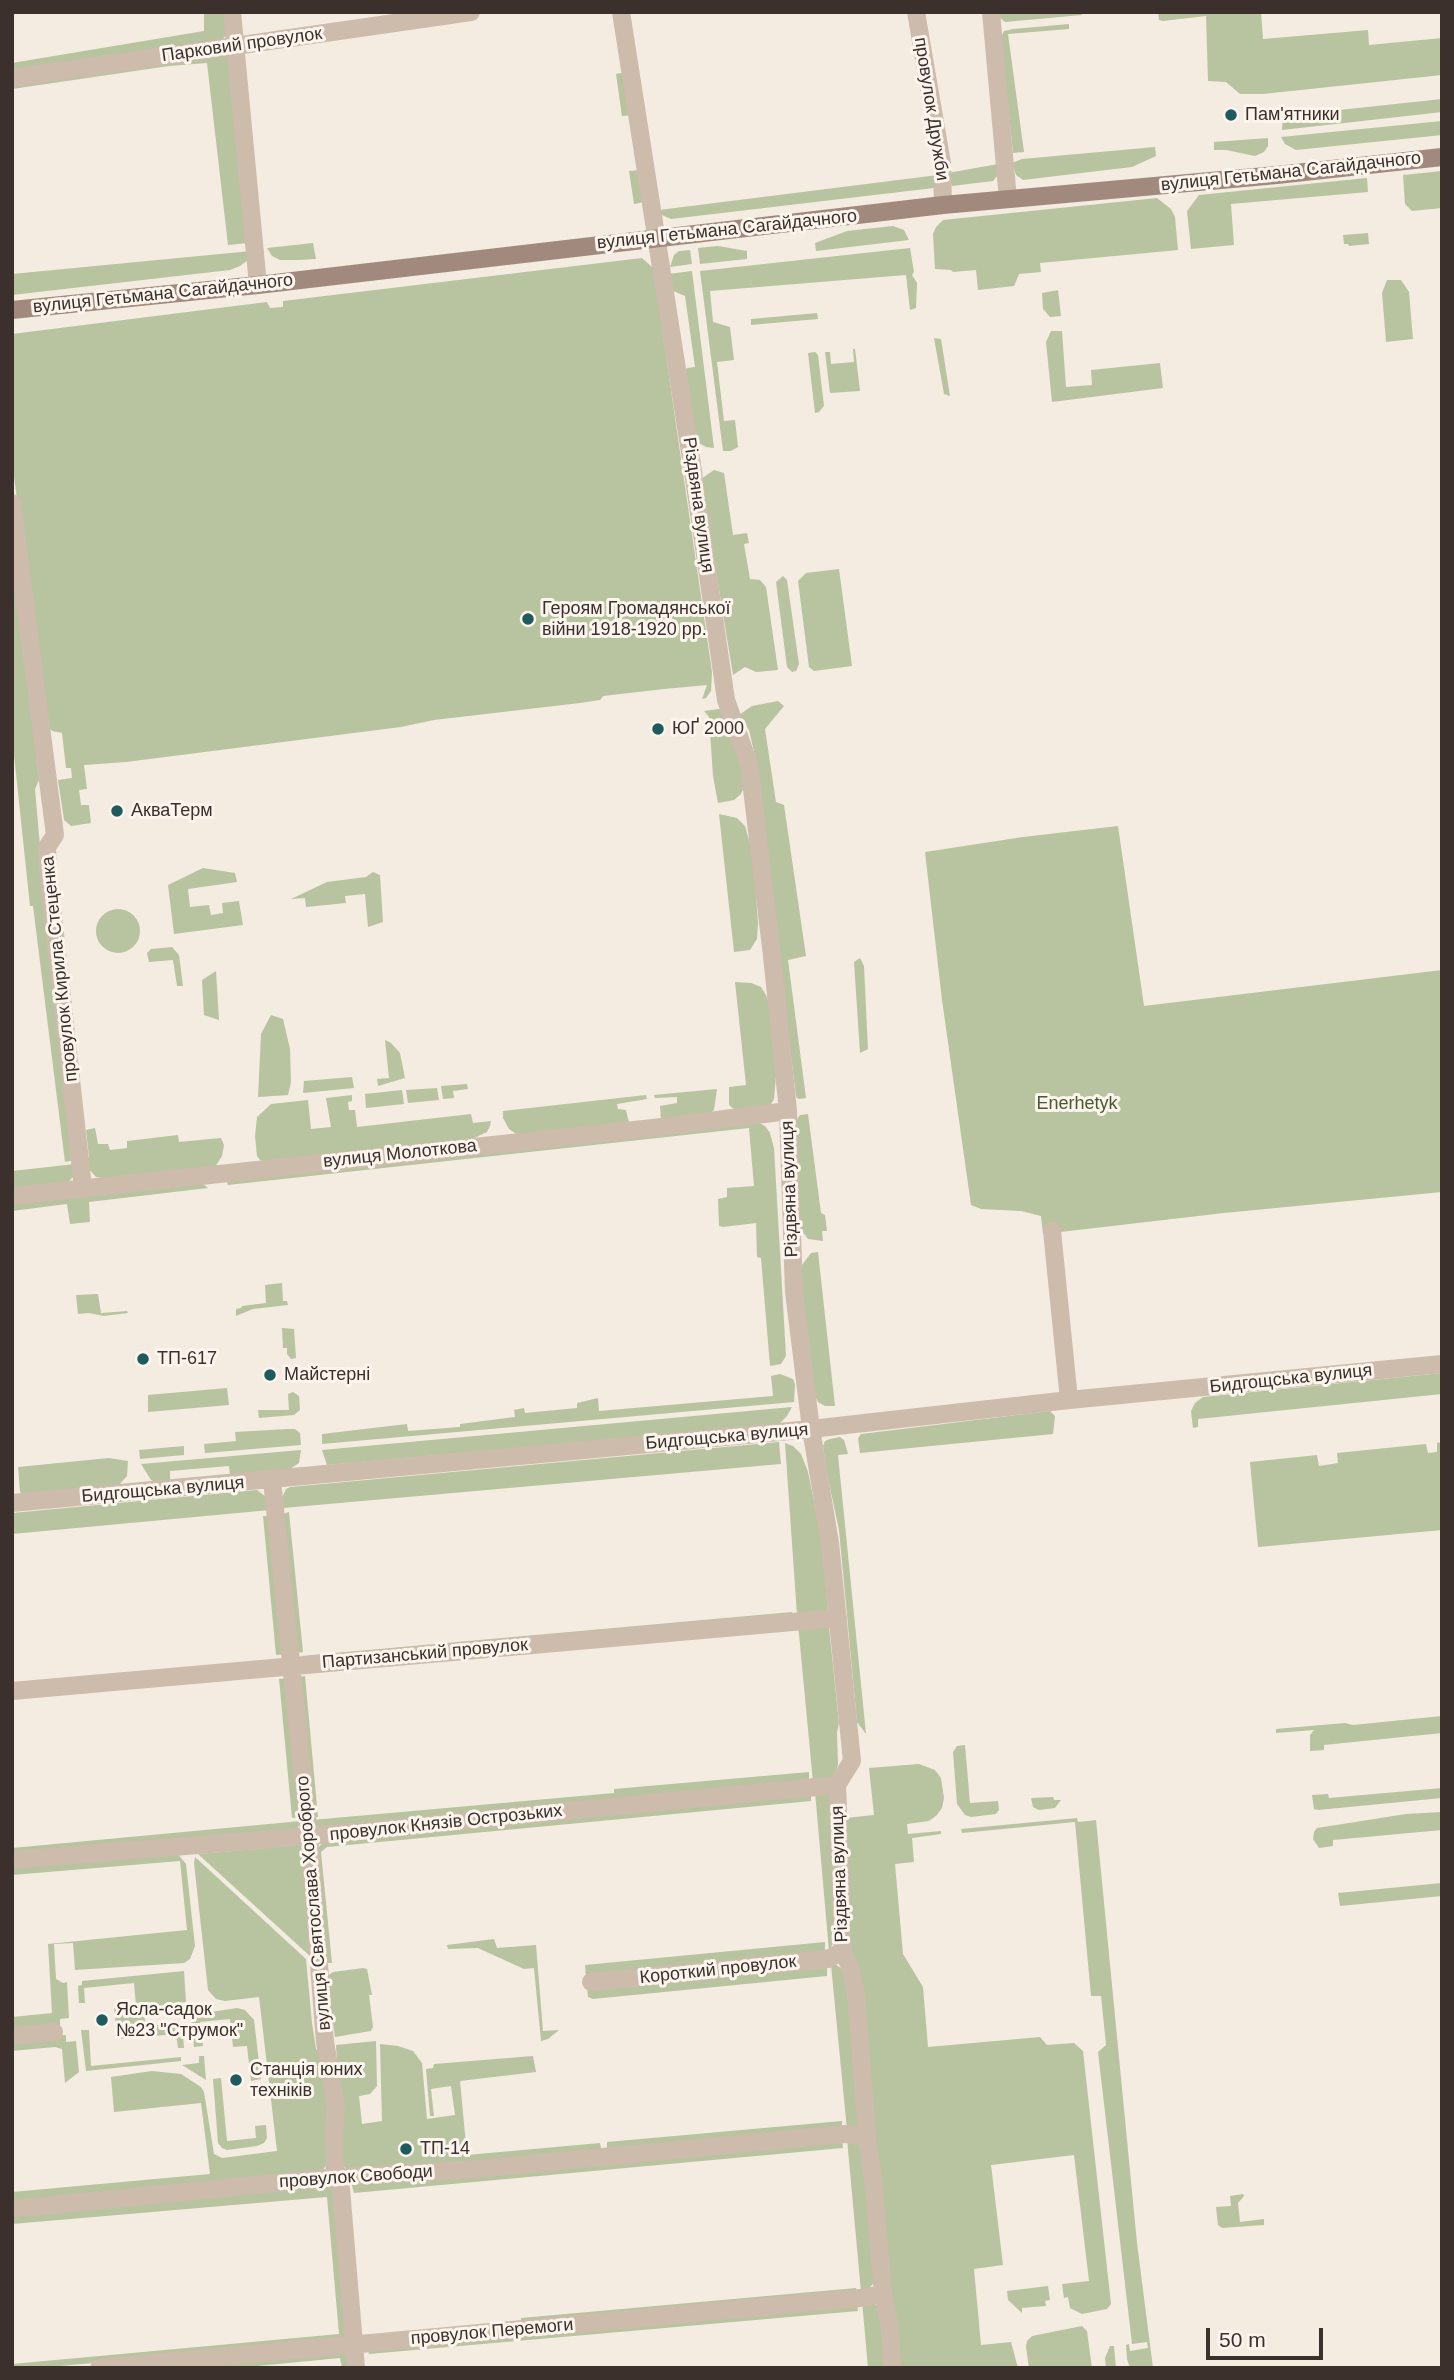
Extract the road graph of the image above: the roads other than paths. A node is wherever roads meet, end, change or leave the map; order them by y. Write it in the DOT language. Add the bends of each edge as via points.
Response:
graph roads {
  1 [pos="232,12"];
  2 [pos="471,12"];
  3 [pos="621,12"];
  4 [pos="916,12"];
  5 [pos="991,12"];
  6 [pos="236,45"];
  7 [pos="12,78"];
  8 [pos="1442,157"];
  9 [pos="1008,199"];
  10 [pos="943,205"];
  11 [pos="657,237"];
  12 [pos="258,285"];
  13 [pos="12,310"];
  14 [pos="12,503"];
  15 [pos="788,1111"];
  16 [pos="83,1188"];
  17 [pos="12,1196"];
  18 [pos="1052,1231"];
  19 [pos="1442,1364"];
  20 [pos="1069,1400"];
  21 [pos="811,1430"];
  22 [pos="272,1480"];
  23 [pos="12,1503"];
  24 [pos="838,1618"];
  25 [pos="292,1665"];
  26 [pos="12,1691"];
  27 [pos="837,1785"];
  28 [pos="309,1836"];
  29 [pos="12,1860"];
  30 [pos="844,1951"];
  31 [pos="591,1982"];
  32 [pos="54,2032"];
  33 [pos="12,2036"];
  34 [pos="867,2136"];
  35 [pos="335,2177"];
  36 [pos="12,2209"];
  37 [pos="883,2294"];
  38 [pos="354,2345"];
  39 [pos="99,2368"];
  40 [pos="356,2368"];
  41 [pos="892,2368"];
  1 -- 6 [label="street"];
  2 -- 6 [label="street, Парковий провулок"];
  3 -- 11 [label="street, Різдвяна вулиця"];
  4 -- 10 [label="street, провулок Дружби" via="942,163"];
  5 -- 9 [label="street"];
  6 -- 7 [label="street, Парковий провулок"];
  6 -- 12 [label="street"];
  8 -- 9 [label="main road, вулиця Гетьмана Сагайдачного"];
  9 -- 10 [label="main road, вулиця Гетьмана Сагайдачного"];
  10 -- 11 [label="main road, вулиця Гетьмана Сагайдачного"];
  11 -- 12 [label="main road, вулиця Гетьмана Сагайдачного"];
  11 -- 15 [label="street, Різдвяна вулиця" via="726,700 749,764"];
  12 -- 13 [label="main road, вулиця Гетьмана Сагайдачного"];
  14 -- 16 [label="street, провулок Кирила Стеценка" via="55,835 47,847 48,871"];
  15 -- 16 [label="street, вулиця Молоткова"];
  15 -- 21 [label="street, Різдвяна вулиця" via="794,1293"];
  16 -- 17 [label="street, вулиця Молоткова"];
  18 -- 20 [label="street"];
  19 -- 20 [label="street, Бидгощська вулиця"];
  20 -- 21 [label="street, Бидгощська вулиця"];
  21 -- 22 [label="street, Бидгощська вулиця"];
  21 -- 24 [label="street, Різдвяна вулиця"];
  22 -- 23 [label="street, Бидгощська вулиця"];
  22 -- 25 [label="street, вулиця Святослава Хороброго"];
  24 -- 25 [label="street, Партизанський провулок"];
  24 -- 27 [label="street, Різдвяна вулиця" via="852,1761"];
  25 -- 26 [label="street, Партизанський провулок"];
  25 -- 28 [label="street, вулиця Святослава Хороброго"];
  27 -- 28 [label="street, провулок Князів Острозьких"];
  27 -- 30 [label="street, Різдвяна вулиця"];
  28 -- 29 [label="street, провулок Князів Острозьких"];
  28 -- 35 [label="street, вулиця Святослава Хороброго" via="326,2042 336,2106"];
  30 -- 31 [label="street, Короткий провулок" via="828,1959"];
  30 -- 34 [label="street, Різдвяна вулиця" via="856,1994"];
  32 -- 33 [label="street"];
  34 -- 35 [label="street, провулок Свободи" via="845,2134 465,2170"];
  34 -- 37 [label="street, Різдвяна вулиця"];
  35 -- 36 [label="street, провулок Свободи"];
  35 -- 38 [label="street, вулиця Святослава Хороброго" via="341,2189"];
  37 -- 38 [label="street, провулок Перемоги"];
  37 -- 41 [label="street, Різдвяна вулиця"];
  38 -- 39 [label="street, провулок Перемоги"];
  38 -- 40 [label="street, вулиця Святослава Хороброго"];
}
